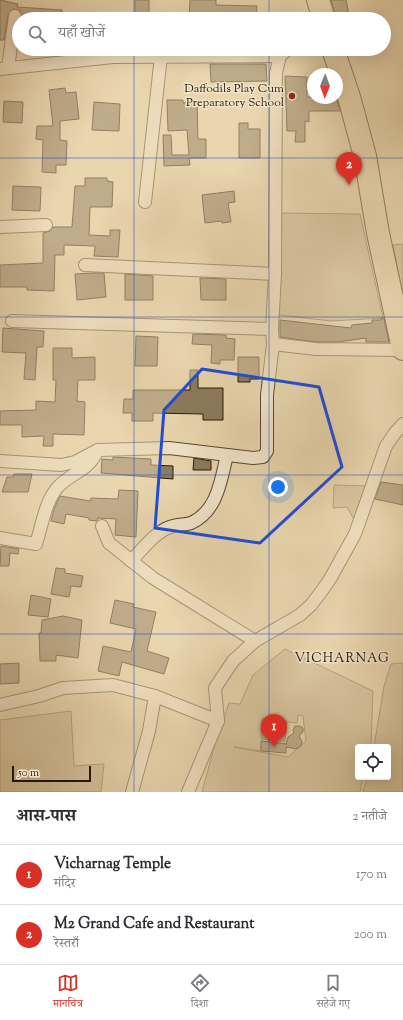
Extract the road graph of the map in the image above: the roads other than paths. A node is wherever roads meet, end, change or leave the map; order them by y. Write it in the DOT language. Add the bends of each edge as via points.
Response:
graph roads {
  1 [pos="12,29"];
  2 [pos="161,56"];
  3 [pos="283,56"];
  4 [pos="335,56"];
  5 [pos="2,72"];
  6 [pos="145,202"];
  7 [pos="46,225"];
  8 [pos="0,227"];
  9 [pos="85,265"];
  10 [pos="275,274"];
  11 [pos="12,321"];
  12 [pos="272,329"];
  13 [pos="274,344"];
  14 [pos="403,349"];
  15 [pos="403,424"];
  16 [pos="98,450"];
  17 [pos="227,455"];
  18 [pos="0,460"];
  19 [pos="102,526"];
  20 [pos="0,538"];
  21 [pos="131,561"];
  22 [pos="255,641"];
  23 [pos="155,696"];
  24 [pos="0,705"];
  25 [pos="218,721"];
  26 [pos="132,792"];
  27 [pos="188,792"];
  1 -- 5 [label="street"];
  2 -- 5 [label="street" via="114,57"];
  2 -- 6 [label="street"];
  3 -- 10 [label="street" via="276,85"];
  4 -- 14 [label="highway" via="365,156 378,233"];
  7 -- 8 [label="street"];
  9 -- 10 [label="street"];
  10 -- 12 [label="street"];
  11 -- 12 [label="street"];
  12 -- 13 [label="street"];
  13 -- 14 [label="street" via="316,349"];
  13 -- 17 [label="street" via="267,395 266,451 263,457"];
  15 -- 22 [label="street" via="386,446 355,534 330,579 311,605 300,615"];
  16 -- 17 [label="street" via="170,448"];
  16 -- 18 [label="street" via="61,466"];
  16 -- 20 [label="street" via="88,466 63,481 49,500 36,544"];
  17 -- 21 [label="street" via="218,494 206,512 191,523 170,527"];
  19 -- 21 [label="street" via="110,543"];
  21 -- 22 [label="street" via="153,578"];
  22 -- 25 [label="street" via="233,661 215,688"];
  23 -- 24 [label="street" via="128,687 102,684 63,688"];
  23 -- 25 [label="street"];
  23 -- 26 [label="street" via="149,731"];
  25 -- 27 [label="street"];
}
